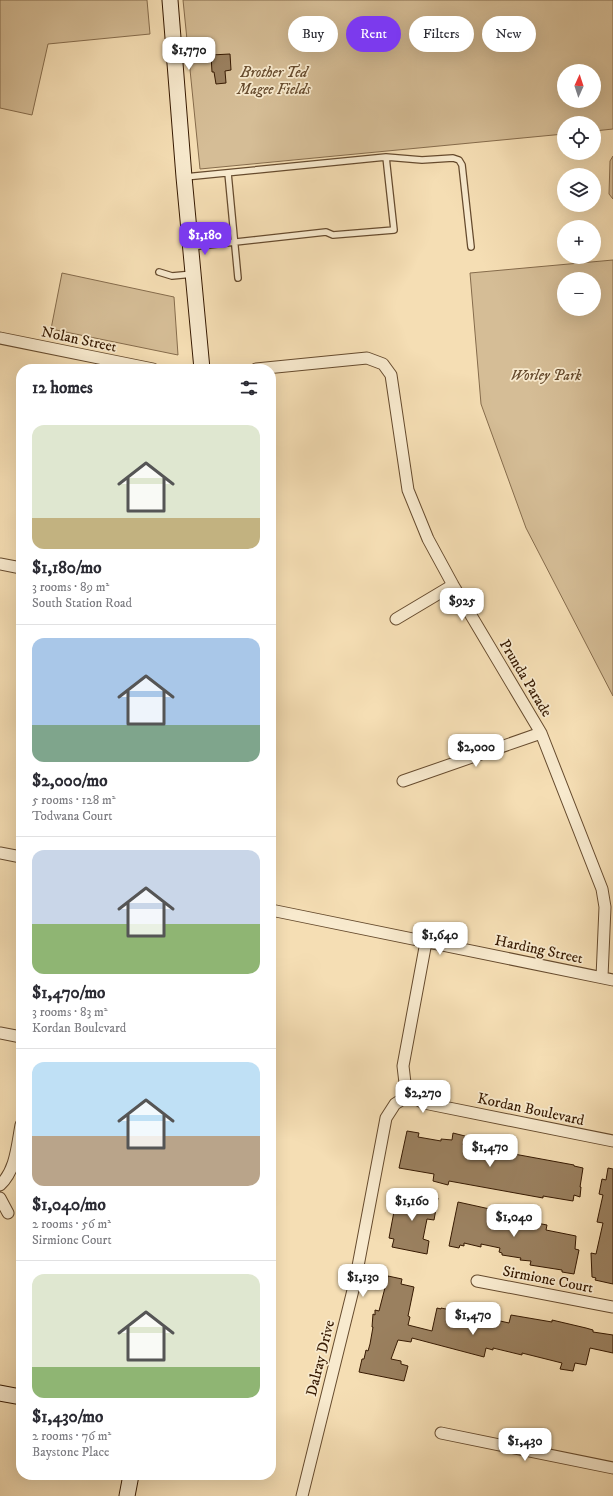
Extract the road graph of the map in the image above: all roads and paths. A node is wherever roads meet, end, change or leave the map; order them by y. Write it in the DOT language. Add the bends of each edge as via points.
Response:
graph roads {
  1 [pos="170,0"];
  2 [pos="386,157"];
  3 [pos="228,173"];
  4 [pos="184,177"];
  5 [pos="234,242"];
  6 [pos="191,247"];
  7 [pos="470,247"];
  8 [pos="159,272"];
  9 [pos="193,274"];
  10 [pos="238,278"];
  11 [pos="0,338"];
  12 [pos="128,364"];
  13 [pos="202,364"];
  14 [pos="276,367"];
  15 [pos="0,564"];
  16 [pos="16,567"];
  17 [pos="453,585"];
  18 [pos="396,619"];
  19 [pos="541,733"];
  20 [pos="403,781"];
  21 [pos="0,853"];
  22 [pos="16,856"];
  23 [pos="276,911"];
  24 [pos="426,942"];
  25 [pos="602,977"];
  26 [pos="613,980"];
  27 [pos="0,1033"];
  28 [pos="16,1036"];
  29 [pos="409,1095"];
  30 [pos="613,1141"];
  31 [pos="16,1149"];
  32 [pos="0,1185"];
  33 [pos="0,1198"];
  34 [pos="8,1213"];
  35 [pos="477,1281"];
  36 [pos="613,1307"];
  37 [pos="0,1393"];
  38 [pos="16,1396"];
  39 [pos="441,1434"];
  40 [pos="613,1468"];
  41 [pos="130,1480"];
  42 [pos="127,1496"];
  43 [pos="302,1496"];
  1 -- 4 [label="main road"];
  2 -- 3 [label="lane"];
  2 -- 5 [label="lane" via="394,230 333,235 326,232"];
  2 -- 7 [label="lane" via="459,160 462,165"];
  3 -- 4 [label="lane"];
  3 -- 5 [label="lane"];
  4 -- 6 [label="main road"];
  5 -- 6 [label="lane"];
  5 -- 10 [label="lane"];
  6 -- 9 [label="main road"];
  8 -- 9 [label="lane" via="172,276"];
  9 -- 13 [label="main road"];
  11 -- 12 [label="street, Nolan Street"];
  14 -- 17 [label="street, Prunda Parade" via="367,358 383,364 391,375 408,490 428,539"];
  15 -- 16 [label="street"];
  17 -- 18 [label="street"];
  17 -- 19 [label="street, Prunda Parade"];
  19 -- 20 [label="street"];
  19 -- 25 [label="street, Prunda Parade" via="602,889 605,906"];
  21 -- 22 [label="street"];
  23 -- 24 [label="street, Harding Street"];
  24 -- 25 [label="street, Harding Street"];
  24 -- 29 [label="street" via="403,1066"];
  25 -- 26 [label="street, Harding Street"];
  27 -- 28 [label="street"];
  29 -- 30 [label="street, Kordan Boulevard" via="424,1103"];
  29 -- 43 [label="street, Dalray Drive" via="395,1104 386,1118 355,1282"];
  31 -- 32 [label="street" via="12,1168 7,1179"];
  33 -- 34 [label="street"];
  35 -- 36 [label="street, Sirmione Court"];
  37 -- 38 [label="main road"];
  39 -- 40 [label="street"];
  41 -- 42 [label="main road"];
}
